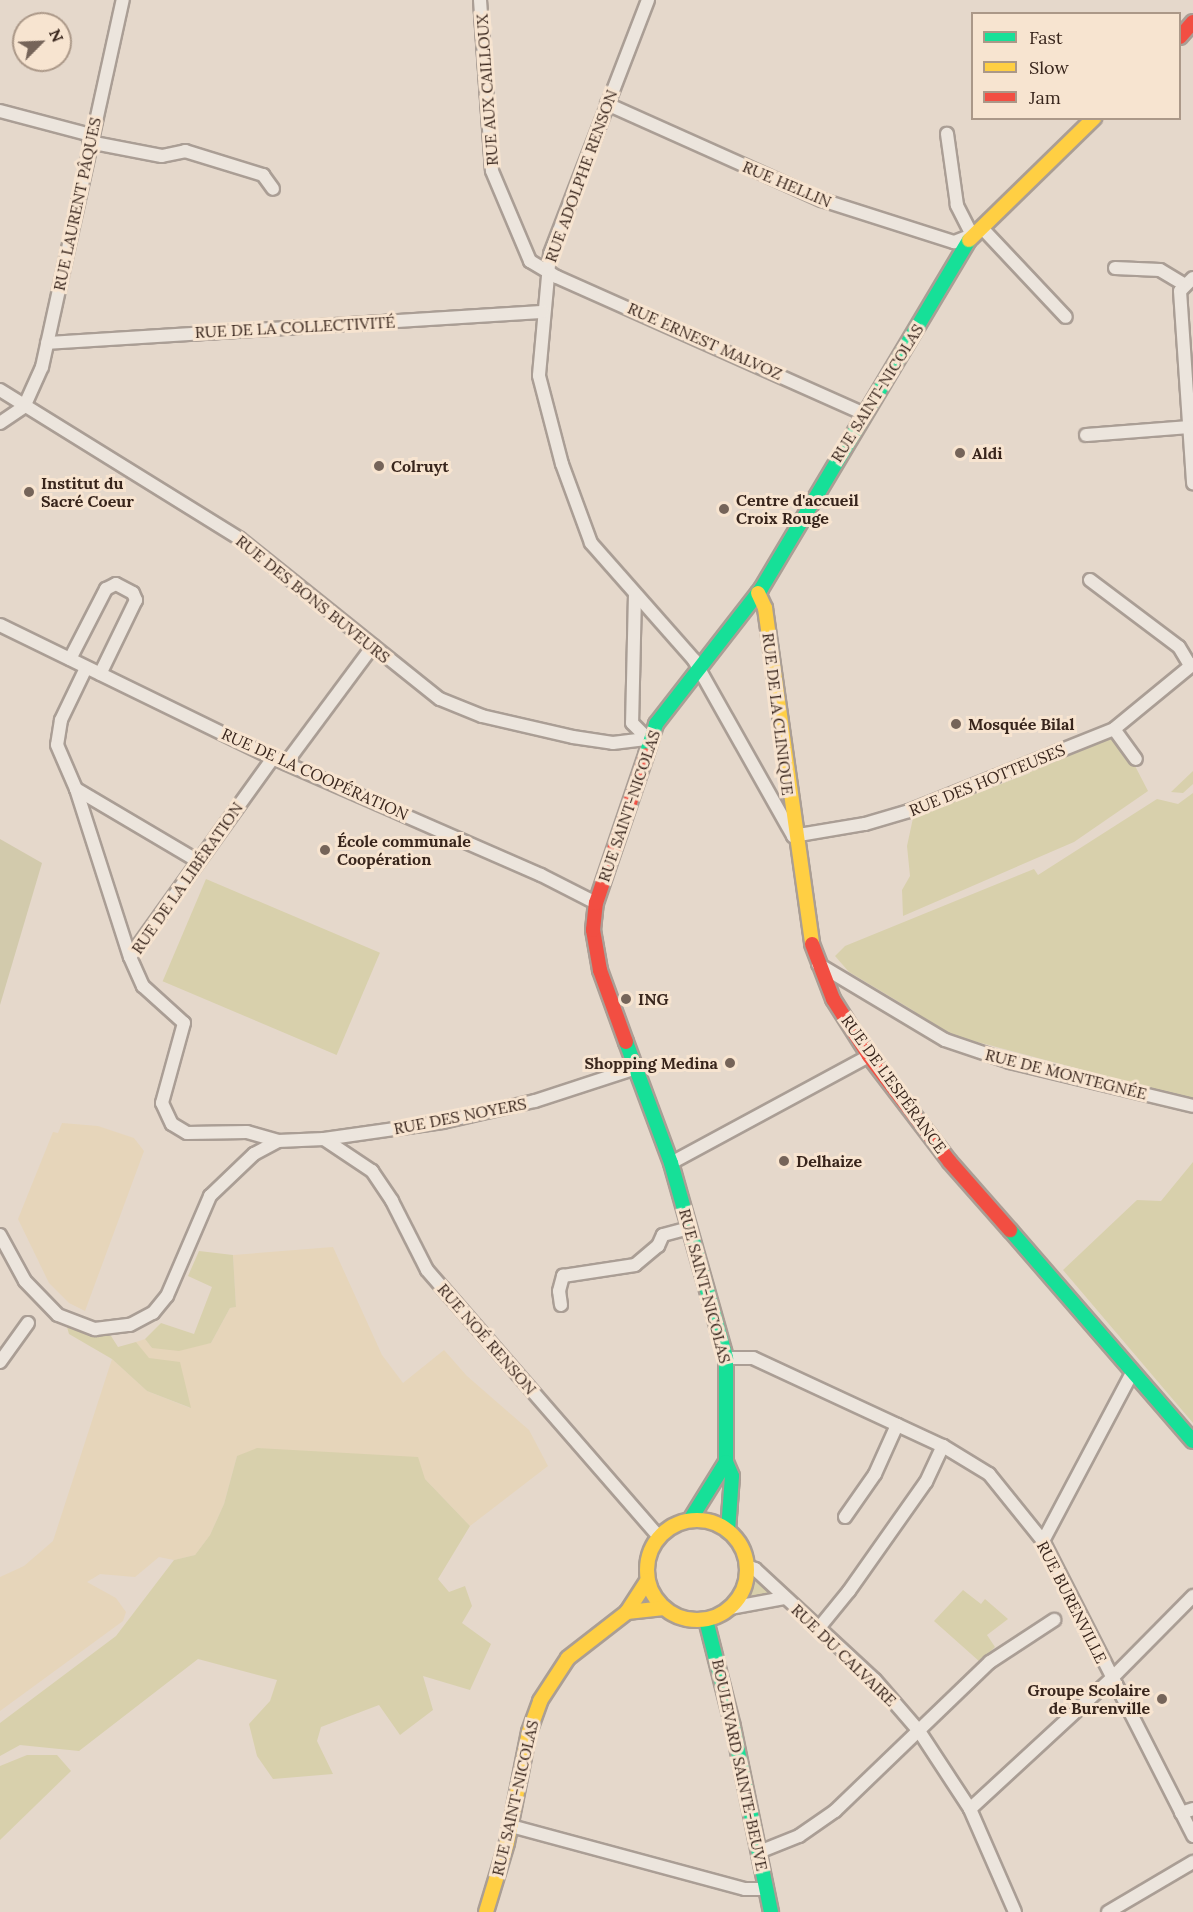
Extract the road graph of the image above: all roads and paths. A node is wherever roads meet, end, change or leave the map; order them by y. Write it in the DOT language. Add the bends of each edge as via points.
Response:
graph roads {
  1 [pos="123,0"];
  2 [pos="480,0"];
  3 [pos="648,0"];
  4 [pos="1193,22"];
  5 [pos="1181,35"];
  6 [pos="607,104"];
  7 [pos="0,111"];
  8 [pos="1092,120"];
  9 [pos="947,134"];
  10 [pos="90,138"];
  11 [pos="273,189"];
  12 [pos="977,231"];
  13 [pos="1115,268"];
  14 [pos="547,270"];
  15 [pos="1189,281"];
  16 [pos="543,312"];
  17 [pos="1066,317"];
  18 [pos="47,343"];
  19 [pos="0,390"];
  20 [pos="24,407"];
  21 [pos="864,414"];
  22 [pos="0,423"];
  23 [pos="1190,427"];
  24 [pos="1086,435"];
  25 [pos="1193,484"];
  26 [pos="1090,580"];
  27 [pos="635,594"];
  28 [pos="758,594"];
  29 [pos="0,626"];
  30 [pos="373,646"];
  31 [pos="70,659"];
  32 [pos="1192,665"];
  33 [pos="86,668"];
  34 [pos="699,669"];
  35 [pos="100,674"];
  36 [pos="1114,729"];
  37 [pos="648,739"];
  38 [pos="273,758"];
  39 [pos="1136,759"];
  40 [pos="286,763"];
  41 [pos="76,789"];
  42 [pos="793,836"];
  43 [pos="196,860"];
  44 [pos="596,903"];
  45 [pos="130,957"];
  46 [pos="817,963"];
  47 [pos="869,1056"];
  48 [pos="635,1064"];
  49 [pos="1193,1106"];
  50 [pos="324,1139"];
  51 [pos="278,1141"];
  52 [pos="671,1163"];
  53 [pos="690,1228"];
  54 [pos="0,1235"];
  55 [pos="561,1305"];
  56 [pos="28,1323"];
  57 [pos="726,1358"];
  58 [pos="0,1362"];
  59 [pos="1132,1373"];
  60 [pos="897,1425"];
  61 [pos="1193,1441"];
  62 [pos="944,1446"];
  63 [pos="726,1462"];
  64 [pos="845,1517"];
  65 [pos="690,1520"];
  66 [pos="728,1531"];
  67 [pos="659,1536"];
  68 [pos="1043,1541"];
  69 [pos="747,1566"];
  70 [pos="648,1580"];
  71 [pos="784,1598"];
  72 [pos="1191,1603"];
  73 [pos="664,1608"];
  74 [pos="730,1608"];
  75 [pos="627,1612"];
  76 [pos="706,1620"];
  77 [pos="1054,1620"];
  78 [pos="818,1629"];
  79 [pos="1111,1679"];
  80 [pos="920,1731"];
  81 [pos="970,1809"];
  82 [pos="1187,1811"];
  83 [pos="511,1826"];
  84 [pos="1193,1836"];
  85 [pos="759,1852"];
  86 [pos="1193,1862"];
  87 [pos="766,1889"];
  88 [pos="486,1912"];
  89 [pos="771,1912"];
  90 [pos="1015,1912"];
  91 [pos="1107,1912"];
  1 -- 10 [label="street, RUE LAURENT PÂQUES"];
  2 -- 14 [label="street, RUE AUX CAILLOUX" via="492,171 530,261"];
  3 -- 6 [label="street, RUE ADOLPHE RENSON"];
  4 -- 5 [label="street"];
  6 -- 12 [label="street, RUE HELLIN" via="852,211 954,242"];
  6 -- 14 [label="street, RUE ADOLPHE RENSON"];
  7 -- 10 [label="street"];
  8 -- 12 [label="street, RUE SAINT-NICOLAS"];
  9 -- 12 [label="street" via="957,205"];
  10 -- 11 [label="street" via="162,156 185,151 263,175"];
  10 -- 18 [label="street, RUE LAURENT PÂQUES"];
  12 -- 17 [label="street"];
  12 -- 21 [label="street, RUE SAINT-NICOLAS"];
  13 -- 15 [label="street" via="1160,270"];
  14 -- 16 [label="street, RUE ADOLPHE RENSON"];
  14 -- 21 [label="street, RUE ERNEST MALVOZ"];
  15 -- 23 [label="street" via="1180,291"];
  16 -- 18 [label="street, RUE DE LA COLLECTIVITÉ"];
  16 -- 27 [label="street, RUE ADOLPHE RENSON" via="539,376 562,464 591,543"];
  18 -- 20 [label="street, RUE LAURENT PÂQUES" via="42,367"];
  19 -- 20 [label="street, RUE DES BONS BUVEURS"];
  20 -- 22 [label="street"];
  20 -- 30 [label="street, RUE DES BONS BUVEURS" via="240,539"];
  21 -- 28 [label="street, RUE SAINT-NICOLAS"];
  23 -- 24 [label="street"];
  23 -- 25 [label="street"];
  26 -- 32 [label="street" via="1179,647"];
  27 -- 34 [label="street, RUE ADOLPHE RENSON"];
  27 -- 37 [label="street" via="632,723"];
  28 -- 34 [label="street, RUE SAINT-NICOLAS"];
  28 -- 42 [label="street, RUE DE LA CLINIQUE" via="765,608"];
  29 -- 31 [label="street, RUE DE LA COOPÉRATION"];
  30 -- 37 [label="street, RUE DES BONS BUVEURS" via="440,699 468,712 613,743"];
  30 -- 40 [label="street"];
  31 -- 33 [label="street, RUE DE LA COOPÉRATION"];
  31 -- 35 [label="street" via="106,589 116,584 133,593 136,600"];
  32 -- 36 [label="street, RUE DES HOTTEUSES"];
  33 -- 35 [label="street, RUE DE LA COOPÉRATION"];
  33 -- 41 [label="street" via="61,720 57,745"];
  34 -- 37 [label="street, RUE SAINT-NICOLAS"];
  34 -- 42 [label="street, RUE DE L'ESPÉRANCE"];
  35 -- 38 [label="street, RUE DE LA COOPÉRATION"];
  36 -- 39 [label="street"];
  36 -- 42 [label="street, RUE DES HOTTEUSES" via="909,811 865,824"];
  37 -- 44 [label="street, RUE SAINT-NICOLAS"];
  38 -- 40 [label="street, RUE DE LA COOPÉRATION"];
  38 -- 43 [label="street, RUE DE LA LIBÉRATION"];
  40 -- 44 [label="street, RUE DE LA COOPÉRATION" via="541,874"];
  41 -- 43 [label="street"];
  41 -- 45 [label="street"];
  42 -- 46 [label="street, RUE DE L'ESPÉRANCE" via="808,935"];
  43 -- 45 [label="street, RUE DE LA LIBÉRATION"];
  44 -- 48 [label="street, RUE SAINT-NICOLAS" via="595,948"];
  45 -- 51 [label="street, RUE DE LA LIBÉRATION" via="143,986 184,1023 162,1103 172,1124 187,1132 247,1132"];
  46 -- 47 [label="street, RUE DE L'ESPÉRANCE" via="833,999"];
  46 -- 49 [label="street, RUE DE MONTEGNÉE" via="945,1040 1010,1062"];
  47 -- 52 [label="street"];
  47 -- 59 [label="street, RUE DE L'ESPÉRANCE" via="950,1162"];
  48 -- 50 [label="street, RUE DES NOYERS" via="535,1101 443,1122"];
  48 -- 52 [label="street, RUE SAINT-NICOLAS"];
  50 -- 51 [label="street, RUE DES NOYERS"];
  50 -- 67 [label="street, RUE NOÉ RENSON" via="372,1172 427,1270"];
  51 -- 54 [label="street" via="254,1154 210,1196 167,1296 153,1313 130,1326 95,1329 58,1315 25,1281"];
  52 -- 53 [label="street, RUE SAINT-NICOLAS"];
  53 -- 55 [label="street" via="663,1235 658,1246 635,1265 563,1276 559,1290"];
  53 -- 57 [label="street, RUE SAINT-NICOLAS"];
  56 -- 58 [label="street"];
  57 -- 60 [label="street, RUE BURENVILLE" via="753,1358"];
  57 -- 63 [label="street, RUE SAINT-NICOLAS"];
  59 -- 61 [label="street, RUE DE L'ESPÉRANCE"];
  59 -- 68 [label="street"];
  60 -- 62 [label="street, RUE BURENVILLE"];
  60 -- 64 [label="street" via="875,1474"];
  62 -- 68 [label="street, RUE BURENVILLE" via="989,1474"];
  62 -- 78 [label="street" via="926,1482"];
  63 -- 65 [label="street"];
  63 -- 66 [label="street, RUE SAINT-NICOLAS" via="732,1476"];
  65 -- 66 [label="street" via="710,1521"];
  65 -- 67 [label="street"];
  66 -- 69 [label="street" via="741,1546"];
  67 -- 70 [label="street" via="647,1565"];
  68 -- 79 [label="street, RUE BURENVILLE"];
  69 -- 71 [label="street, RUE DU CALVAIRE"];
  69 -- 74 [label="street" via="743,1589"];
  70 -- 73 [label="street"];
  70 -- 75 [label="street, RUE SAINT-NICOLAS"];
  71 -- 74 [label="street"];
  71 -- 78 [label="street, RUE DU CALVAIRE"];
  72 -- 79 [label="street"];
  73 -- 75 [label="street, RUE SAINT-NICOLAS"];
  73 -- 76 [label="street" via="677,1616"];
  74 -- 76 [label="street"];
  75 -- 83 [label="street, RUE SAINT-NICOLAS" via="579,1646 543,1695 530,1727"];
  76 -- 85 [label="street, BOULEVARD SAINTE-BEUVE"];
  77 -- 80 [label="street" via="990,1662"];
  78 -- 80 [label="street, RUE DU CALVAIRE" via="874,1680"];
  79 -- 81 [label="street"];
  79 -- 82 [label="street, RUE BURENVILLE"];
  80 -- 81 [label="street, RUE DU CALVAIRE"];
  80 -- 85 [label="street" via="835,1811 799,1836"];
  81 -- 90 [label="street, RUE DU CALVAIRE"];
  82 -- 84 [label="street, RUE BURENVILLE"];
  83 -- 87 [label="street" via="745,1888"];
  83 -- 88 [label="street, RUE SAINT-NICOLAS"];
  85 -- 87 [label="street, BOULEVARD SAINTE-BEUVE"];
  86 -- 91 [label="street"];
  87 -- 89 [label="street, BOULEVARD SAINTE-BEUVE"];
}
